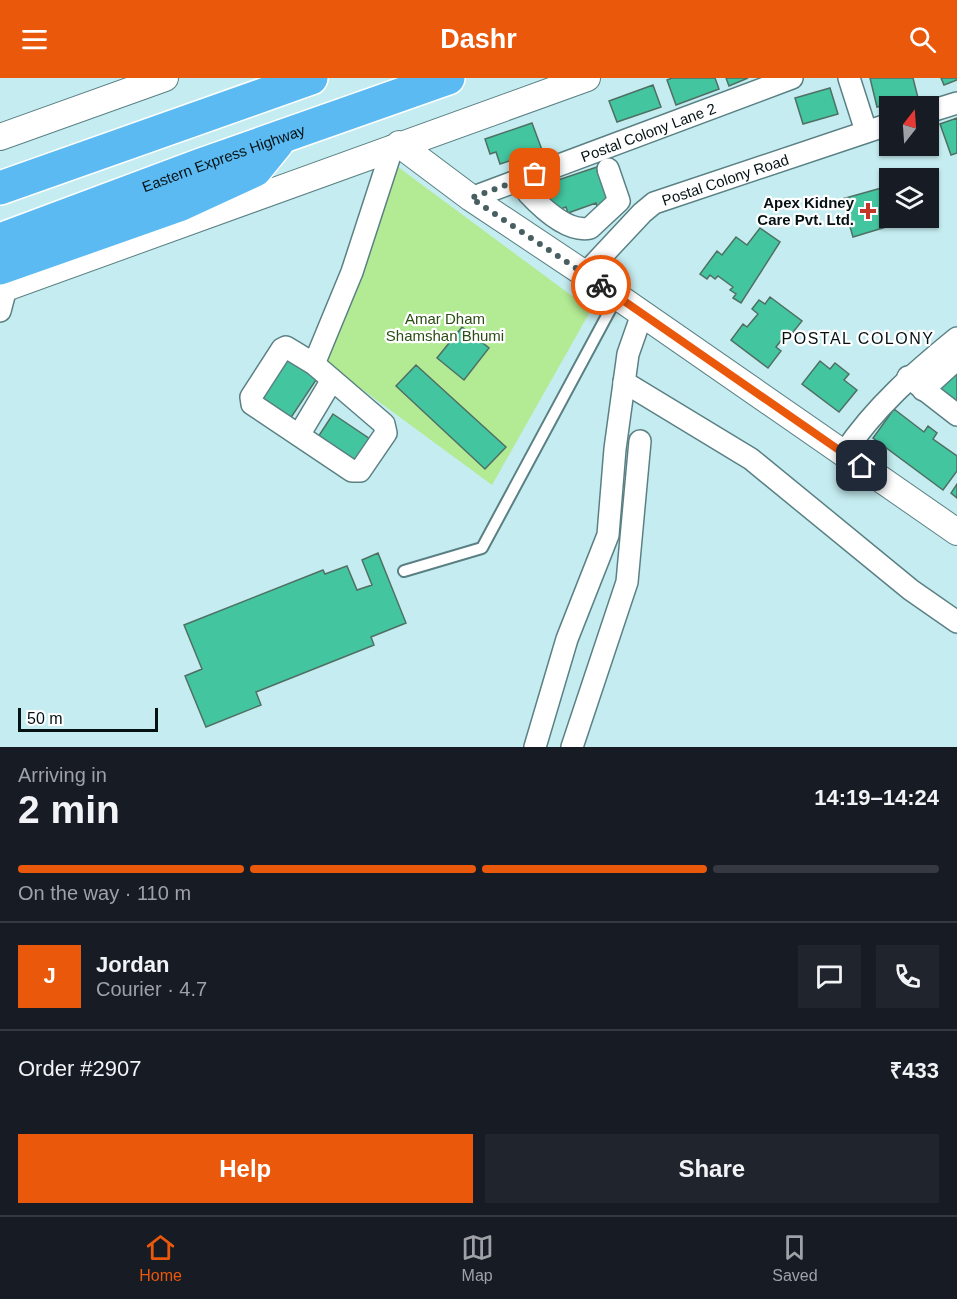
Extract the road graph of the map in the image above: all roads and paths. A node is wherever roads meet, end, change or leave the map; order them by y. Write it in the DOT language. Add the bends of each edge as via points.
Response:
graph roads {
  1 [pos="165,78"];
  2 [pos="310,78"];
  3 [pos="448,78"];
  4 [pos="587,78"];
  5 [pos="792,78"];
  6 [pos="849,78"];
  7 [pos="957,103"];
  8 [pos="939,109"];
  9 [pos="879,127"];
  10 [pos="866,131"];
  11 [pos="0,137"];
  12 [pos="282,137"];
  13 [pos="396,145"];
  14 [pos="608,169"];
  15 [pos="0,188"];
  16 [pos="528,193"];
  17 [pos="471,198"];
  18 [pos="615,208"];
  19 [pos="629,225"];
  20 [pos="573,228"];
  21 [pos="0,240"];
  22 [pos="555,254"];
  23 [pos="585,274"];
  24 [pos="2,289"];
  25 [pos="617,297"];
  26 [pos="642,314"];
  27 [pos="957,338"];
  28 [pos="957,359"];
  29 [pos="314,364"];
  30 [pos="332,380"];
  31 [pos="624,382"];
  32 [pos="916,384"];
  33 [pos="957,415"];
  34 [pos="299,435"];
  35 [pos="640,441"];
  36 [pos="844,453"];
  37 [pos="957,532"];
  38 [pos="404,571"];
  39 [pos="957,622"];
  40 [pos="535,747"];
  41 [pos="572,747"];
  1 -- 11 [label="street"];
  2 -- 15 [label="highway"];
  3 -- 12 [label="highway, Eastern Express Highway"];
  4 -- 13 [label="street"];
  5 -- 17 [label="street, Postal Colony Lane 2"];
  6 -- 10 [label="street"];
  7 -- 8 [label="street"];
  9 -- 10 [label="street, Postal Colony Road"];
  10 -- 19 [label="street, Postal Colony Road" via="654,203"];
  12 -- 21 [label="highway, Eastern Express Highway"];
  12 -- 24 [label="highway" via="255,170"];
  13 -- 17 [label="street"];
  13 -- 24 [label="street"];
  13 -- 29 [label="street" via="352,272"];
  14 -- 18 [label="street" via="619,201"];
  16 -- 20 [label="street" via="539,206"];
  17 -- 22 [label="street"];
  18 -- 19 [label="street"];
  18 -- 20 [label="street" via="590,228"];
  19 -- 23 [label="street, Postal Colony Road"];
  20 -- 22 [label="street"];
  22 -- 23 [label="street"];
  23 -- 25 [label="street"];
  25 -- 26 [label="street"];
  25 -- 38 [label="lane" via="482,548"];
  26 -- 31 [label="street" via="628,354"];
  26 -- 36 [label="street"];
  27 -- 32 [label="street"];
  28 -- 32 [label="street"];
  29 -- 30 [label="street"];
  29 -- 34 [label="street" via="284,347 250,399"];
  30 -- 34 [label="street"];
  30 -- 34 [label="street" via="384,424 386,433 363,468 356,472"];
  31 -- 39 [label="street" via="751,459 911,590"];
  31 -- 40 [label="street" via="608,535 567,639"];
  32 -- 33 [label="street"];
  32 -- 36 [label="street" via="862,425"];
  35 -- 41 [label="street" via="627,582"];
  36 -- 37 [label="street"];
}
